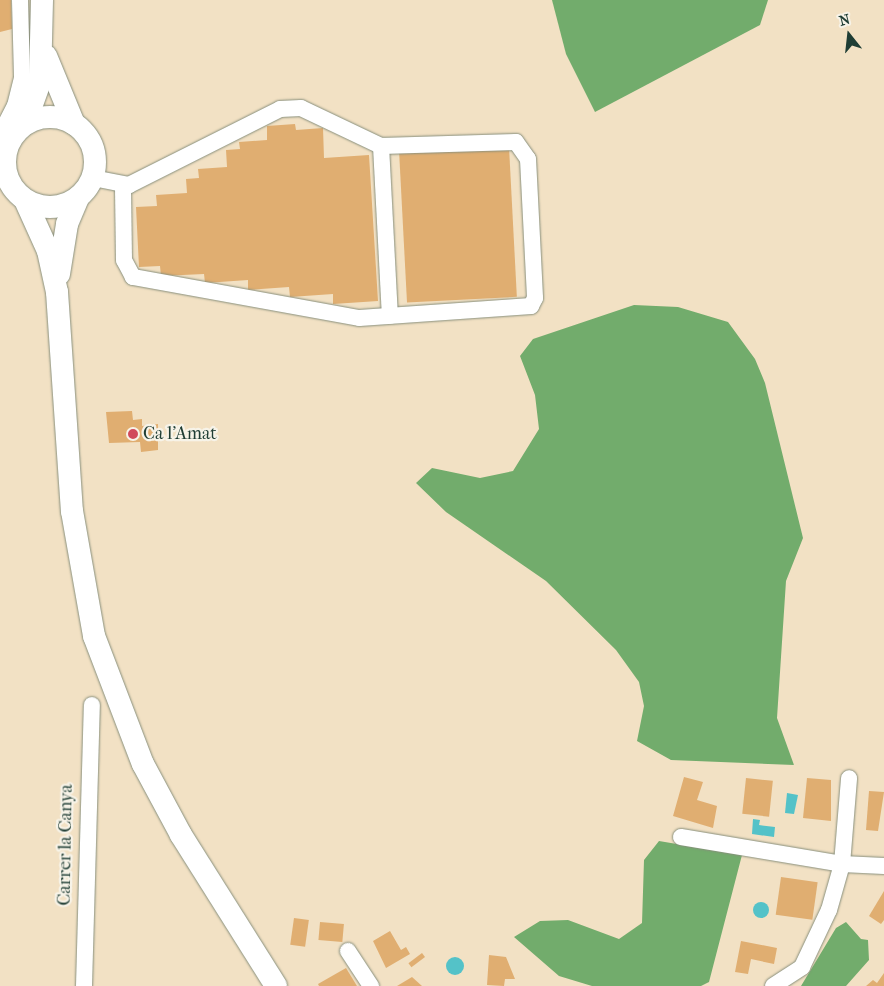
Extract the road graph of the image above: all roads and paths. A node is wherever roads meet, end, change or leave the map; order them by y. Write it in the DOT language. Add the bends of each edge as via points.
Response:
graph roads {
  1 [pos="20,0"];
  2 [pos="42,0"];
  3 [pos="43,49"];
  4 [pos="25,124"];
  5 [pos="74,124"];
  6 [pos="381,146"];
  7 [pos="5,157"];
  8 [pos="93,178"];
  9 [pos="124,185"];
  10 [pos="78,198"];
  11 [pos="25,200"];
  12 [pos="57,292"];
  13 [pos="390,316"];
  14 [pos="92,705"];
  15 [pos="849,778"];
  16 [pos="681,837"];
  17 [pos="842,864"];
  18 [pos="884,866"];
  19 [pos="348,951"];
  20 [pos="84,986"];
  21 [pos="276,986"];
  22 [pos="371,986"];
  23 [pos="773,986"];
  1 -- 7 [label="street" via="22,76 15,106 2,131"];
  2 -- 3 [label="main road"];
  3 -- 4 [label="main road" via="36,100"];
  3 -- 5 [label="main road"];
  4 -- 5 [label="main road" via="49,117"];
  4 -- 7 [label="main road" via="10,140"];
  5 -- 8 [label="main road" via="92,144"];
  6 -- 9 [label="street" via="301,108 280,108 168,169"];
  6 -- 13 [label="street"];
  6 -- 13 [label="street" via="516,142 528,159 535,298 531,306"];
  7 -- 11 [label="main road" via="8,180"];
  8 -- 9 [label="street"];
  8 -- 10 [label="main road"];
  9 -- 13 [label="street" via="124,260 134,277 359,318"];
  10 -- 11 [label="main road" via="52,207"];
  10 -- 12 [label="main road" via="62,249"];
  11 -- 12 [label="main road" via="48,251"];
  12 -- 21 [label="main road" via="72,511 94,636 143,764"];
  14 -- 20 [label="street, Carrer la Canya"];
  15 -- 17 [label="street"];
  16 -- 17 [label="street"];
  17 -- 18 [label="street"];
  17 -- 23 [label="street" via="828,910 802,968"];
  19 -- 22 [label="street"];
}
